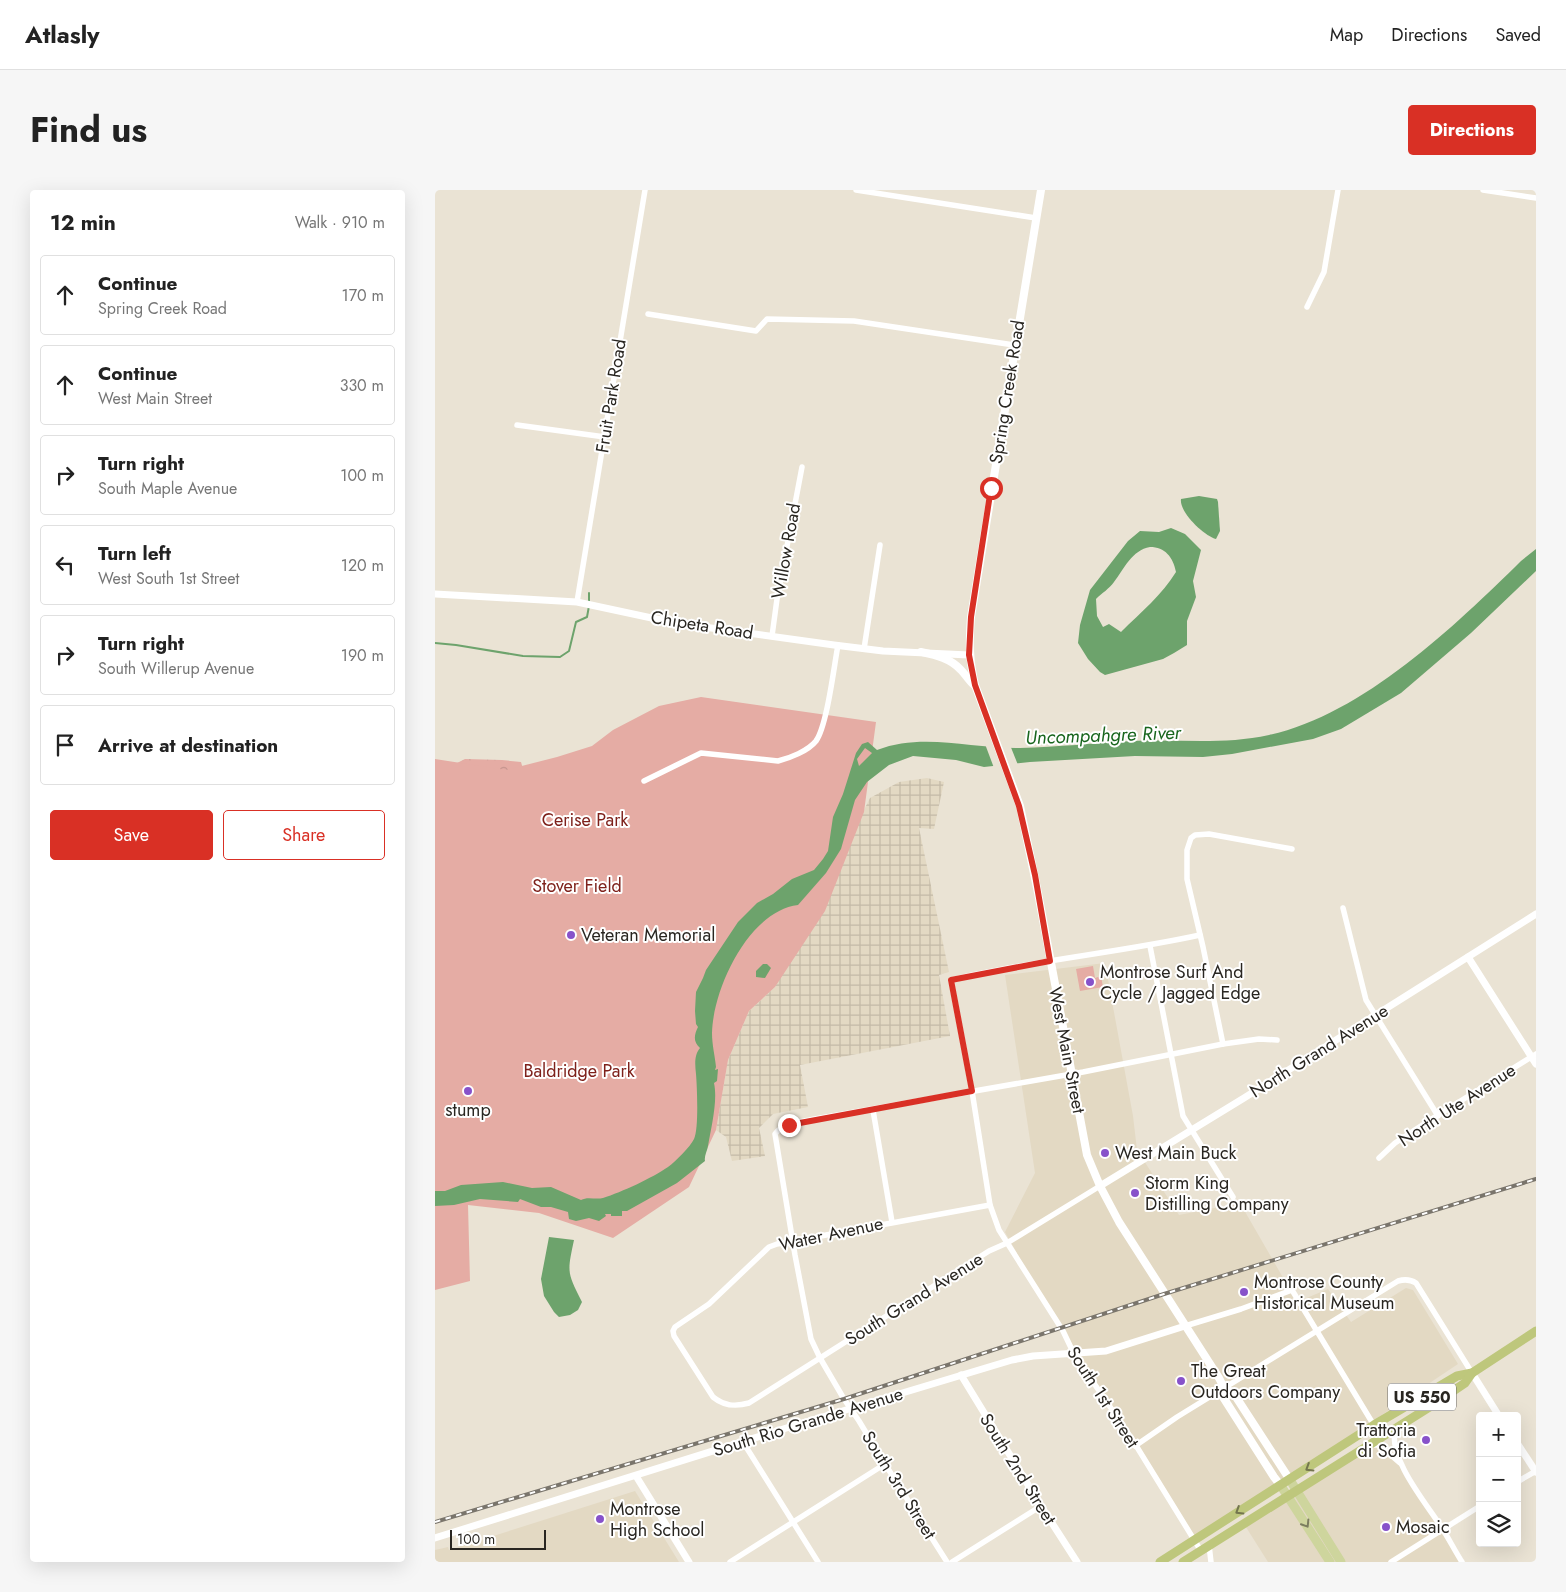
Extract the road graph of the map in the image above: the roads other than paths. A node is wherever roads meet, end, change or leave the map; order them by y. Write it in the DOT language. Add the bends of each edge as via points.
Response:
graph roads {
  1 [pos="645,190"];
  2 [pos="856,190"];
  3 [pos="1041,190"];
  4 [pos="1338,190"];
  5 [pos="1483,190"];
  6 [pos="1536,198"];
  7 [pos="1036,218"];
  8 [pos="1307,307"];
  9 [pos="648,314"];
  10 [pos="1014,345"];
  11 [pos="517,425"];
  12 [pos="605,437"];
  13 [pos="802,467"];
  14 [pos="880,545"];
  15 [pos="435,594"];
  16 [pos="577,602"];
  17 [pos="772,636"];
  18 [pos="837,645"];
  19 [pos="864,649"];
  20 [pos="921,652"];
  21 [pos="969,655"];
  22 [pos="975,685"];
  23 [pos="644,781"];
  24 [pos="1292,849"];
  25 [pos="1343,908"];
  26 [pos="1536,914"];
  27 [pos="1200,935"];
  28 [pos="1150,946"];
  29 [pos="1468,957"];
  30 [pos="1050,961"];
  31 [pos="1375,1016"];
  32 [pos="1277,1040"];
  33 [pos="1223,1044"];
  34 [pos="1170,1054"];
  35 [pos="1534,1056"];
  36 [pos="1536,1064"];
  37 [pos="1071,1074"];
  38 [pos="972,1091"];
  39 [pos="873,1110"];
  40 [pos="1438,1116"];
  41 [pos="1191,1130"];
  42 [pos="1379,1158"];
  43 [pos="1100,1186"];
  44 [pos="1233,1198"];
  45 [pos="990,1205"];
  46 [pos="892,1222"];
  47 [pos="793,1241"];
  48 [pos="1007,1243"];
  49 [pos="1185,1326"];
  50 [pos="1536,1331"];
  51 [pos="1318,1332"];
  52 [pos="1074,1354"];
  53 [pos="820,1358"];
  54 [pos="1472,1373"];
  55 [pos="961,1375"];
  56 [pos="1224,1388"];
  57 [pos="727,1405"];
  58 [pos="851,1409"];
  59 [pos="1496,1412"];
  60 [pos="1374,1426"];
  61 [pos="1395,1428"];
  62 [pos="1381,1437"];
  63 [pos="743,1442"];
  64 [pos="1135,1446"];
  65 [pos="1365,1447"];
  66 [pos="1521,1449"];
  67 [pos="885,1464"];
  68 [pos="1402,1464"];
  69 [pos="1536,1471"];
  70 [pos="636,1476"];
  71 [pos="1290,1480"];
  72 [pos="1521,1480"];
  73 [pos="1281,1486"];
  74 [pos="1292,1493"];
  75 [pos="1041,1506"];
  76 [pos="1476,1509"];
  77 [pos="793,1522"];
  78 [pos="1443,1530"];
  79 [pos="435,1538"];
  80 [pos="1195,1540"];
  81 [pos="1205,1548"];
  82 [pos="1187,1561"];
  83 [pos="689,1562"];
  84 [pos="730,1562"];
  85 [pos="819,1562"];
  86 [pos="947,1562"];
  87 [pos="952,1562"];
  88 [pos="1077,1562"];
  89 [pos="1160,1562"];
  90 [pos="1211,1562"];
  91 [pos="1330,1562"];
  92 [pos="1341,1562"];
  93 [pos="1391,1562"];
  94 [pos="1462,1562"];
  1 -- 12 [label="street, Fruit Park Road"];
  2 -- 7 [label="street"];
  3 -- 7 [label="main road, Spring Creek Road"];
  4 -- 8 [label="street" via="1324,272"];
  5 -- 6 [label="street"];
  7 -- 10 [label="main road, Spring Creek Road"];
  9 -- 10 [label="street" via="755,330 767,319 855,321"];
  10 -- 21 [label="main road, Spring Creek Road" via="971,617"];
  11 -- 12 [label="street"];
  12 -- 16 [label="street, Fruit Park Road"];
  13 -- 17 [label="street, Willow Road"];
  14 -- 19 [label="street"];
  15 -- 16 [label="street, Chipeta Road"];
  16 -- 17 [label="street, Chipeta Road" via="675,623"];
  17 -- 18 [label="street, Chipeta Road"];
  18 -- 19 [label="street, Chipeta Road"];
  18 -- 23 [label="street" via="823,726 816,741 804,750 778,761 701,753"];
  19 -- 20 [label="street, Chipeta Road"];
  20 -- 21 [label="street, Chipeta Road"];
  20 -- 22 [label="main road" via="950,661"];
  21 -- 22 [label="main road, West Main Street"];
  22 -- 30 [label="main road, West Main Street" via="1019,806"];
  24 -- 27 [label="street" via="1201,833 1191,838 1187,850 1187,879"];
  25 -- 31 [label="street" via="1366,1000"];
  26 -- 29 [label="street, North Grand Avenue"];
  27 -- 28 [label="street"];
  27 -- 33 [label="street"];
  28 -- 30 [label="street"];
  28 -- 34 [label="street"];
  29 -- 31 [label="street, North Grand Avenue"];
  29 -- 35 [label="street"];
  30 -- 37 [label="main road, West Main Street"];
  30 -- 38 [label="street, South 1st Street" via="951,980"];
  31 -- 40 [label="street"];
  31 -- 41 [label="street, North Grand Avenue"];
  32 -- 33 [label="street"];
  33 -- 34 [label="street"];
  34 -- 37 [label="street"];
  34 -- 41 [label="street" via="1183,1116"];
  35 -- 36 [label="street"];
  35 -- 40 [label="street, North Ute Avenue"];
  37 -- 38 [label="street"];
  37 -- 43 [label="main road, West Main Street" via="1087,1155"];
  38 -- 39 [label="street"];
  38 -- 45 [label="street, South 1st Street"];
  39 -- 46 [label="street"];
  39 -- 47 [label="street, South 3rd Street" via="789,1125 775,1134"];
  40 -- 42 [label="street, North Ute Avenue"];
  41 -- 43 [label="street, North Grand Avenue"];
  41 -- 44 [label="street"];
  43 -- 48 [label="street, South Grand Avenue"];
  43 -- 49 [label="main road, West Main Street"];
  45 -- 46 [label="street, Water Avenue"];
  45 -- 48 [label="street, South 1st Street"];
  46 -- 47 [label="street, Water Avenue"];
  47 -- 53 [label="street, South 3rd Street" via="811,1339"];
  47 -- 57 [label="street, Water Avenue" via="769,1247 709,1304 673,1331 713,1397"];
  48 -- 52 [label="street, South 1st Street"];
  48 -- 53 [label="street, South Grand Avenue" via="989,1251"];
  49 -- 51 [label="street" via="1292,1290"];
  49 -- 52 [label="street, South Rio Grande Avenue" via="1106,1351"];
  49 -- 56 [label="main road, West Main Street"];
  50 -- 54 [label="highway, US 550"];
  51 -- 54 [label="street" via="1398,1281 1408,1279 1417,1283"];
  51 -- 56 [label="street"];
  51 -- 60 [label="street"];
  52 -- 55 [label="street, South Rio Grande Avenue" via="1033,1356"];
  52 -- 64 [label="street, South 1st Street"];
  53 -- 57 [label="street, South Grand Avenue" via="749,1403"];
  53 -- 58 [label="street, South 3rd Street"];
  54 -- 59 [label="street"];
  54 -- 60 [label="highway, US 550" via="1457,1376"];
  54 -- 61 [label="highway, US 550" via="1465,1383"];
  55 -- 58 [label="street, South Rio Grande Avenue"];
  55 -- 75 [label="street, South 2nd Street"];
  56 -- 64 [label="street"];
  56 -- 71 [label="main road, West Main Street" via="1233,1392"];
  56 -- 73 [label="main road, West Main Street" via="1223,1397"];
  58 -- 63 [label="street, South Rio Grande Avenue"];
  58 -- 67 [label="street, South 3rd Street"];
  60 -- 62 [label="street"];
  60 -- 71 [label="highway, US 550, one-way"];
  61 -- 62 [label="highway, US 550"];
  61 -- 68 [label="street" via="1393,1436"];
  62 -- 65 [label="highway, US 550"];
  63 -- 70 [label="street, South Rio Grande Avenue"];
  63 -- 77 [label="street"];
  64 -- 80 [label="street, South 1st Street"];
  65 -- 68 [label="street" via="1379,1445"];
  65 -- 74 [label="highway, US 550"];
  66 -- 69 [label="street"];
  67 -- 77 [label="street"];
  67 -- 86 [label="street, South 3rd Street"];
  68 -- 78 [label="street"];
  69 -- 72 [label="street"];
  70 -- 79 [label="street, South Rio Grande Avenue"];
  70 -- 83 [label="street"];
  71 -- 73 [label="highway, US 550"];
  71 -- 74 [label="main road"];
  73 -- 74 [label="main road"];
  73 -- 80 [label="highway, US 550, one-way"];
  74 -- 81 [label="highway, US 550"];
  74 -- 91 [label="main road, one-way"];
  74 -- 92 [label="main road"];
  75 -- 87 [label="street"];
  75 -- 88 [label="street, South 2nd Street"];
  76 -- 78 [label="street"];
  77 -- 84 [label="street"];
  77 -- 85 [label="street"];
  78 -- 93 [label="street"];
  78 -- 94 [label="street"];
  80 -- 81 [label="street, South 1st Street"];
  80 -- 89 [label="highway, US 550"];
  81 -- 82 [label="highway, US 550"];
  81 -- 90 [label="street, South 1st Street"];
}
